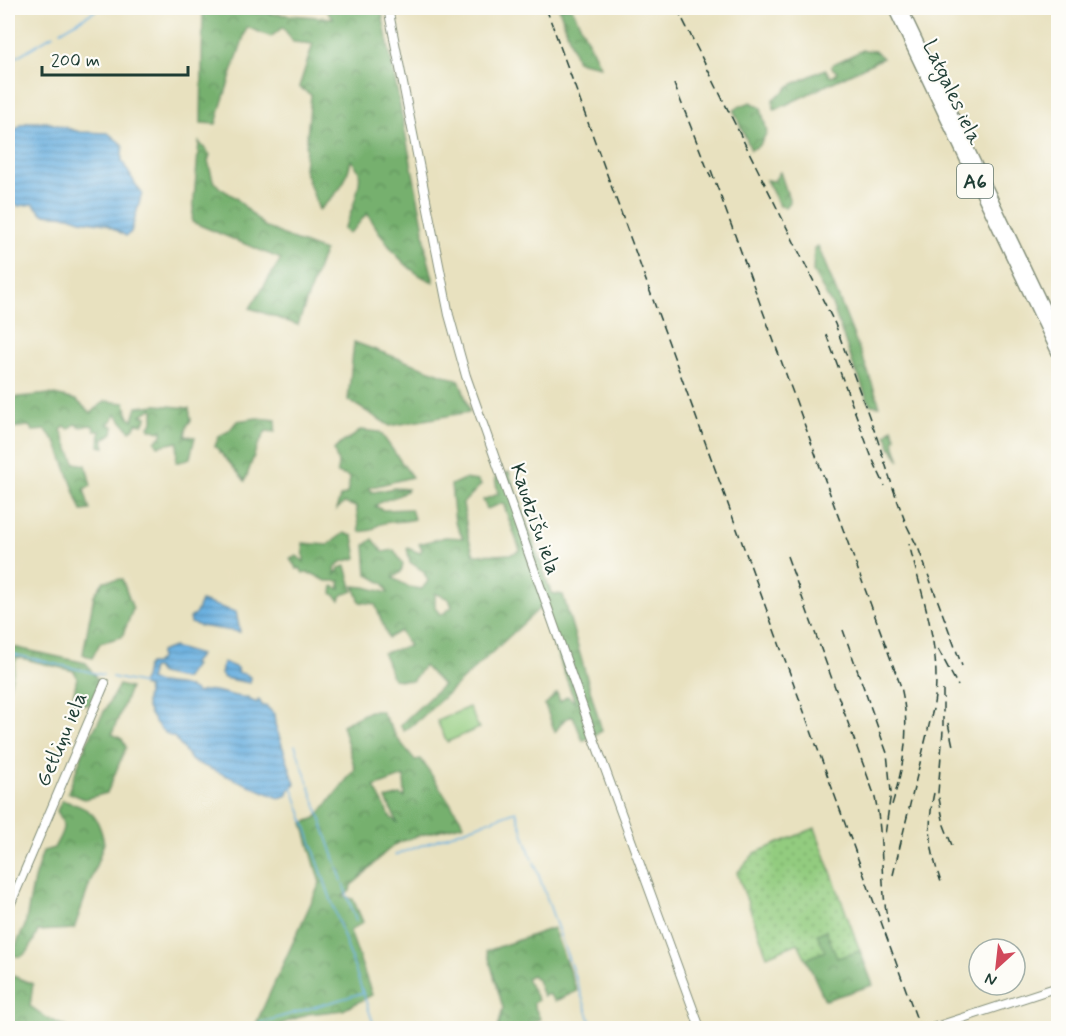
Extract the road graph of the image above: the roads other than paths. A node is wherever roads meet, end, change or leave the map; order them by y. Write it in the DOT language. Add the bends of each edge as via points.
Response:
graph roads {
  1 [pos="388,8"];
  2 [pos="893,8"];
  3 [pos="902,8"];
  4 [pos="958,136"];
  5 [pos="1059,336"];
  6 [pos="1059,355"];
  7 [pos="105,683"];
  8 [pos="8,910"];
  9 [pos="1059,987"];
  10 [pos="700,1029"];
  11 [pos="932,1029"];
  1 -- 10 [label="street, Kaudzīšu iela" via="447,308 466,376"];
  2 -- 4 [label="highway, Latgales iela / A6"];
  3 -- 4 [label="highway, Latgales iela / A6"];
  4 -- 5 [label="highway, Latgales iela / A6"];
  4 -- 6 [label="highway, Latgales iela / A6"];
  7 -- 8 [label="street, Getliņu iela"];
  9 -- 11 [label="street"];
}
